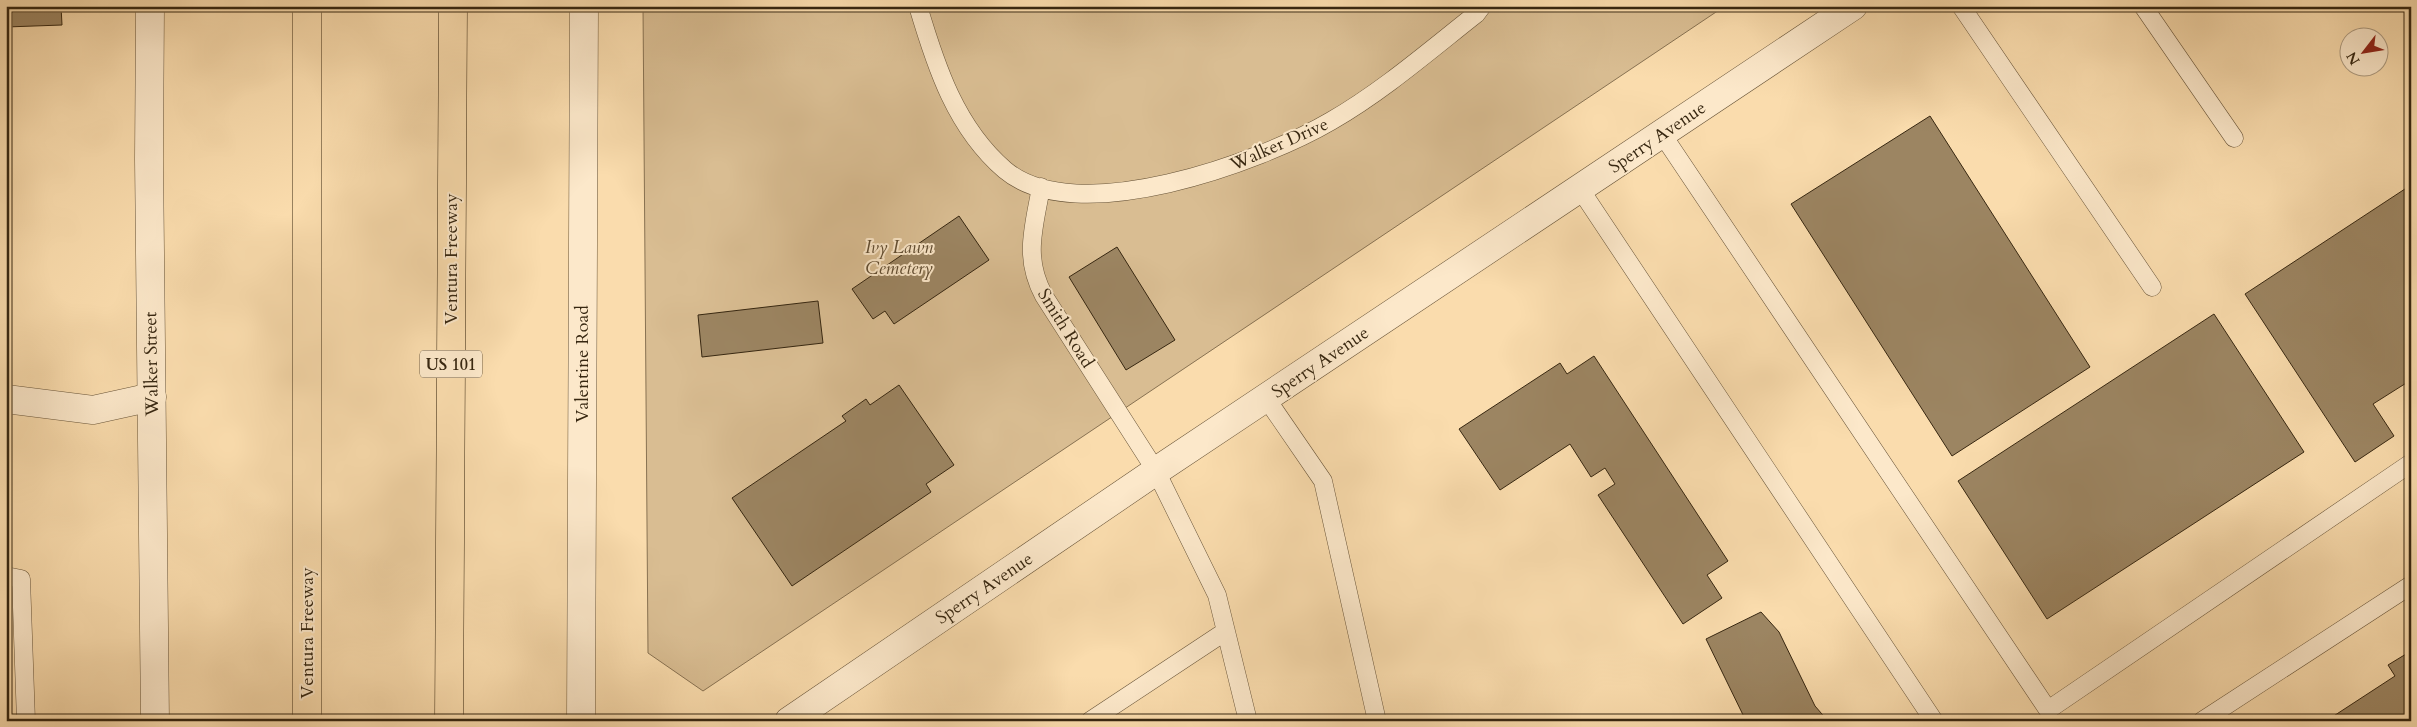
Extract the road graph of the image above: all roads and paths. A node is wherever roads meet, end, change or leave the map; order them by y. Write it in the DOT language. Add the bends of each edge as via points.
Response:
graph roads {
  1 [pos="150,6"];
  2 [pos="307,6"];
  3 [pos="453,6"];
  4 [pos="584,6"];
  5 [pos="918,6"];
  6 [pos="1482,6"];
  7 [pos="1853,6"];
  8 [pos="1961,6"];
  9 [pos="2143,6"];
  10 [pos="1662,134"];
  11 [pos="2234,138"];
  12 [pos="1042,187"];
  13 [pos="1580,189"];
  14 [pos="2152,287"];
  15 [pos="152,397"];
  16 [pos="1266,398"];
  17 [pos="6,399"];
  18 [pos="2411,463"];
  19 [pos="1156,471"];
  20 [pos="6,576"];
  21 [pos="2411,585"];
  22 [pos="1226,631"];
  23 [pos="26,721"];
  24 [pos="155,721"];
  25 [pos="307,721"];
  26 [pos="449,721"];
  27 [pos="581,721"];
  28 [pos="789,721"];
  29 [pos="1090,721"];
  30 [pos="1248,721"];
  31 [pos="1377,721"];
  32 [pos="1934,721"];
  33 [pos="2202,721"];
  1 -- 15 [label="street, Walker Street"];
  2 -- 25 [label="highway, Ventura Freeway"];
  3 -- 26 [label="highway, Ventura Freeway / US 101"];
  4 -- 27 [label="street, Valentine Road"];
  5 -- 12 [label="lane" via="939,74 967,126 1006,171"];
  6 -- 12 [label="lane, Walker Drive" via="1392,81 1331,122 1272,151 1213,172 1118,193 1079,195"];
  7 -- 10 [label="street, Sperry Avenue"];
  8 -- 14 [label="lane"];
  9 -- 11 [label="lane"];
  10 -- 13 [label="street, Sperry Avenue"];
  10 -- 18 [label="lane" via="2048,710"];
  12 -- 19 [label="lane, Smith Road" via="1030,250 1036,278 1044,296"];
  13 -- 16 [label="street, Sperry Avenue"];
  13 -- 32 [label="lane"];
  15 -- 17 [label="street" via="92,410"];
  15 -- 24 [label="street, Walker Street"];
  16 -- 19 [label="street, Sperry Avenue"];
  16 -- 31 [label="lane" via="1323,482"];
  19 -- 22 [label="lane, Smith Road" via="1217,595"];
  19 -- 28 [label="street, Sperry Avenue"];
  20 -- 23 [label="lane" via="22,579"];
  21 -- 33 [label="lane"];
  22 -- 29 [label="lane"];
  22 -- 30 [label="lane, Smith Road"];
}
